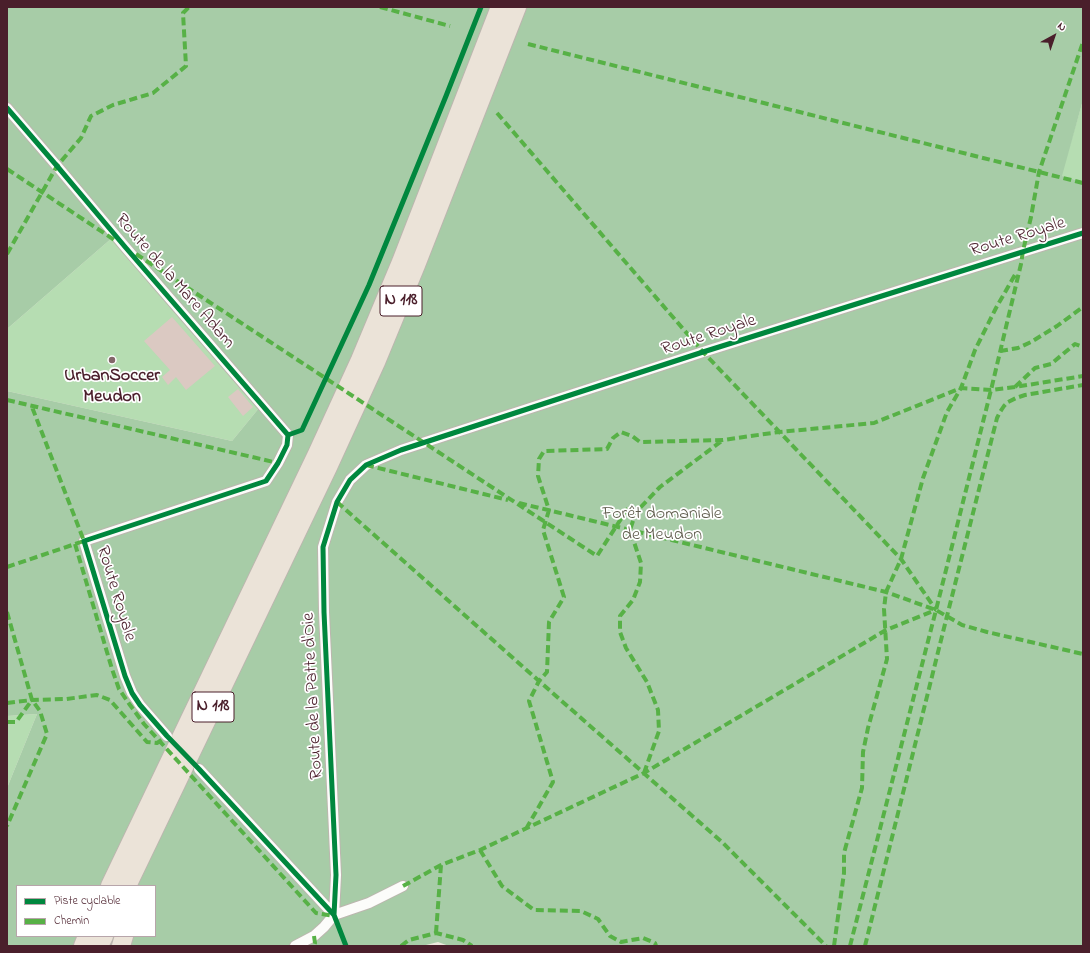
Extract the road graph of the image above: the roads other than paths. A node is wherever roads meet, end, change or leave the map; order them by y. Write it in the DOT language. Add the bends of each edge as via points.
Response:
graph roads {
  1 [pos="500,7"];
  2 [pos="516,7"];
  3 [pos="7,108"];
  4 [pos="1083,233"];
  5 [pos="350,480"];
  6 [pos="266,481"];
  7 [pos="167,736"];
  8 [pos="199,769"];
  9 [pos="156,826"];
  10 [pos="110,885"];
  11 [pos="127,885"];
  12 [pos="140,885"];
  13 [pos="403,886"];
  14 [pos="334,915"];
  15 [pos="104,937"];
  16 [pos="99,946"];
  17 [pos="295,946"];
  1 -- 10 [label="highway, N 118" via="401,262 357,367"];
  2 -- 9 [label="highway, N 118" via="376,362"];
  3 -- 6 [label="street, Route de la Mare Adam" via="288,435 287,445"];
  4 -- 5 [label="street, Route Royale" via="401,450 366,465"];
  5 -- 14 [label="street, Route de la Patte d'Oie" via="336,502 323,547 336,874"];
  6 -- 7 [label="street, Route Royale" via="84,541 125,676 140,705"];
  8 -- 14 [label="street"];
  9 -- 11 [label="highway, N 118"];
  9 -- 12 [label="highway"];
  13 -- 14 [label="street" via="369,903"];
  14 -- 17 [label="street" via="314,936"];
  15 -- 16 [label="highway"];
}
